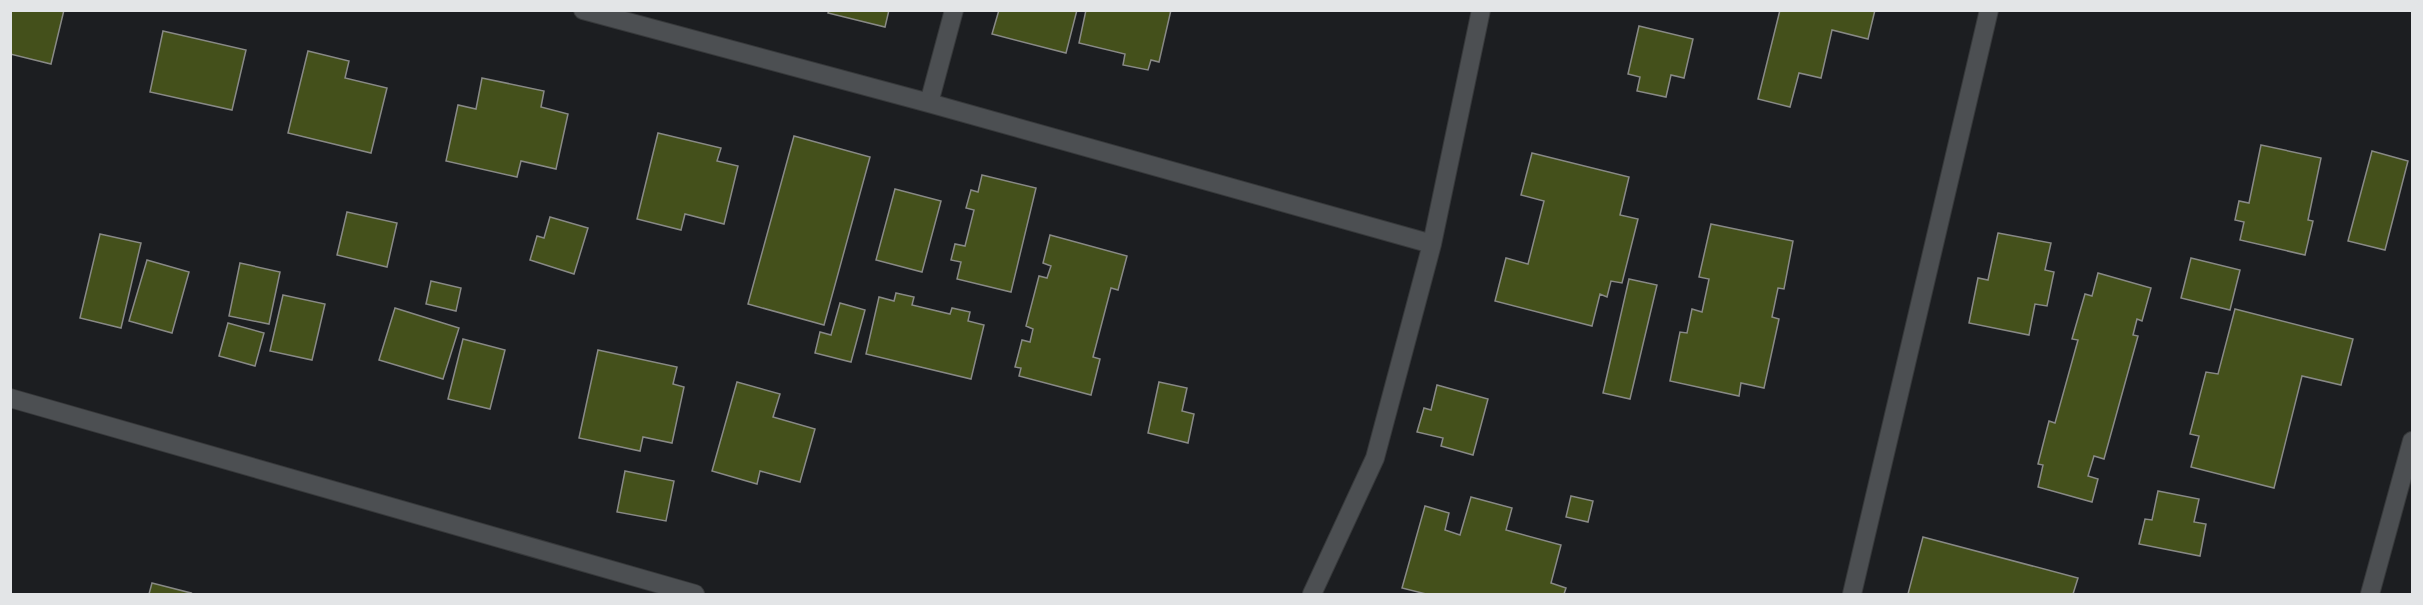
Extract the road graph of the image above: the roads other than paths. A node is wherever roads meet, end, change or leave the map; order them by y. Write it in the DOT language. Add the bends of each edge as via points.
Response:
graph roads {
  1 [pos="583,10"];
  2 [pos="954,10"];
  3 [pos="1481,10"];
  4 [pos="1989,10"];
  5 [pos="929,103"];
  6 [pos="1432,244"];
  7 [pos="10,398"];
  8 [pos="2412,441"];
  9 [pos="695,594"];
  10 [pos="1312,594"];
  11 [pos="1852,594"];
  12 [pos="2370,594"];
  1 -- 5 [label="street"];
  2 -- 5 [label="street"];
  3 -- 6 [label="street"];
  4 -- 11 [label="street"];
  5 -- 6 [label="street"];
  6 -- 10 [label="street" via="1376,458"];
  7 -- 9 [label="street"];
  8 -- 12 [label="street"];
}
